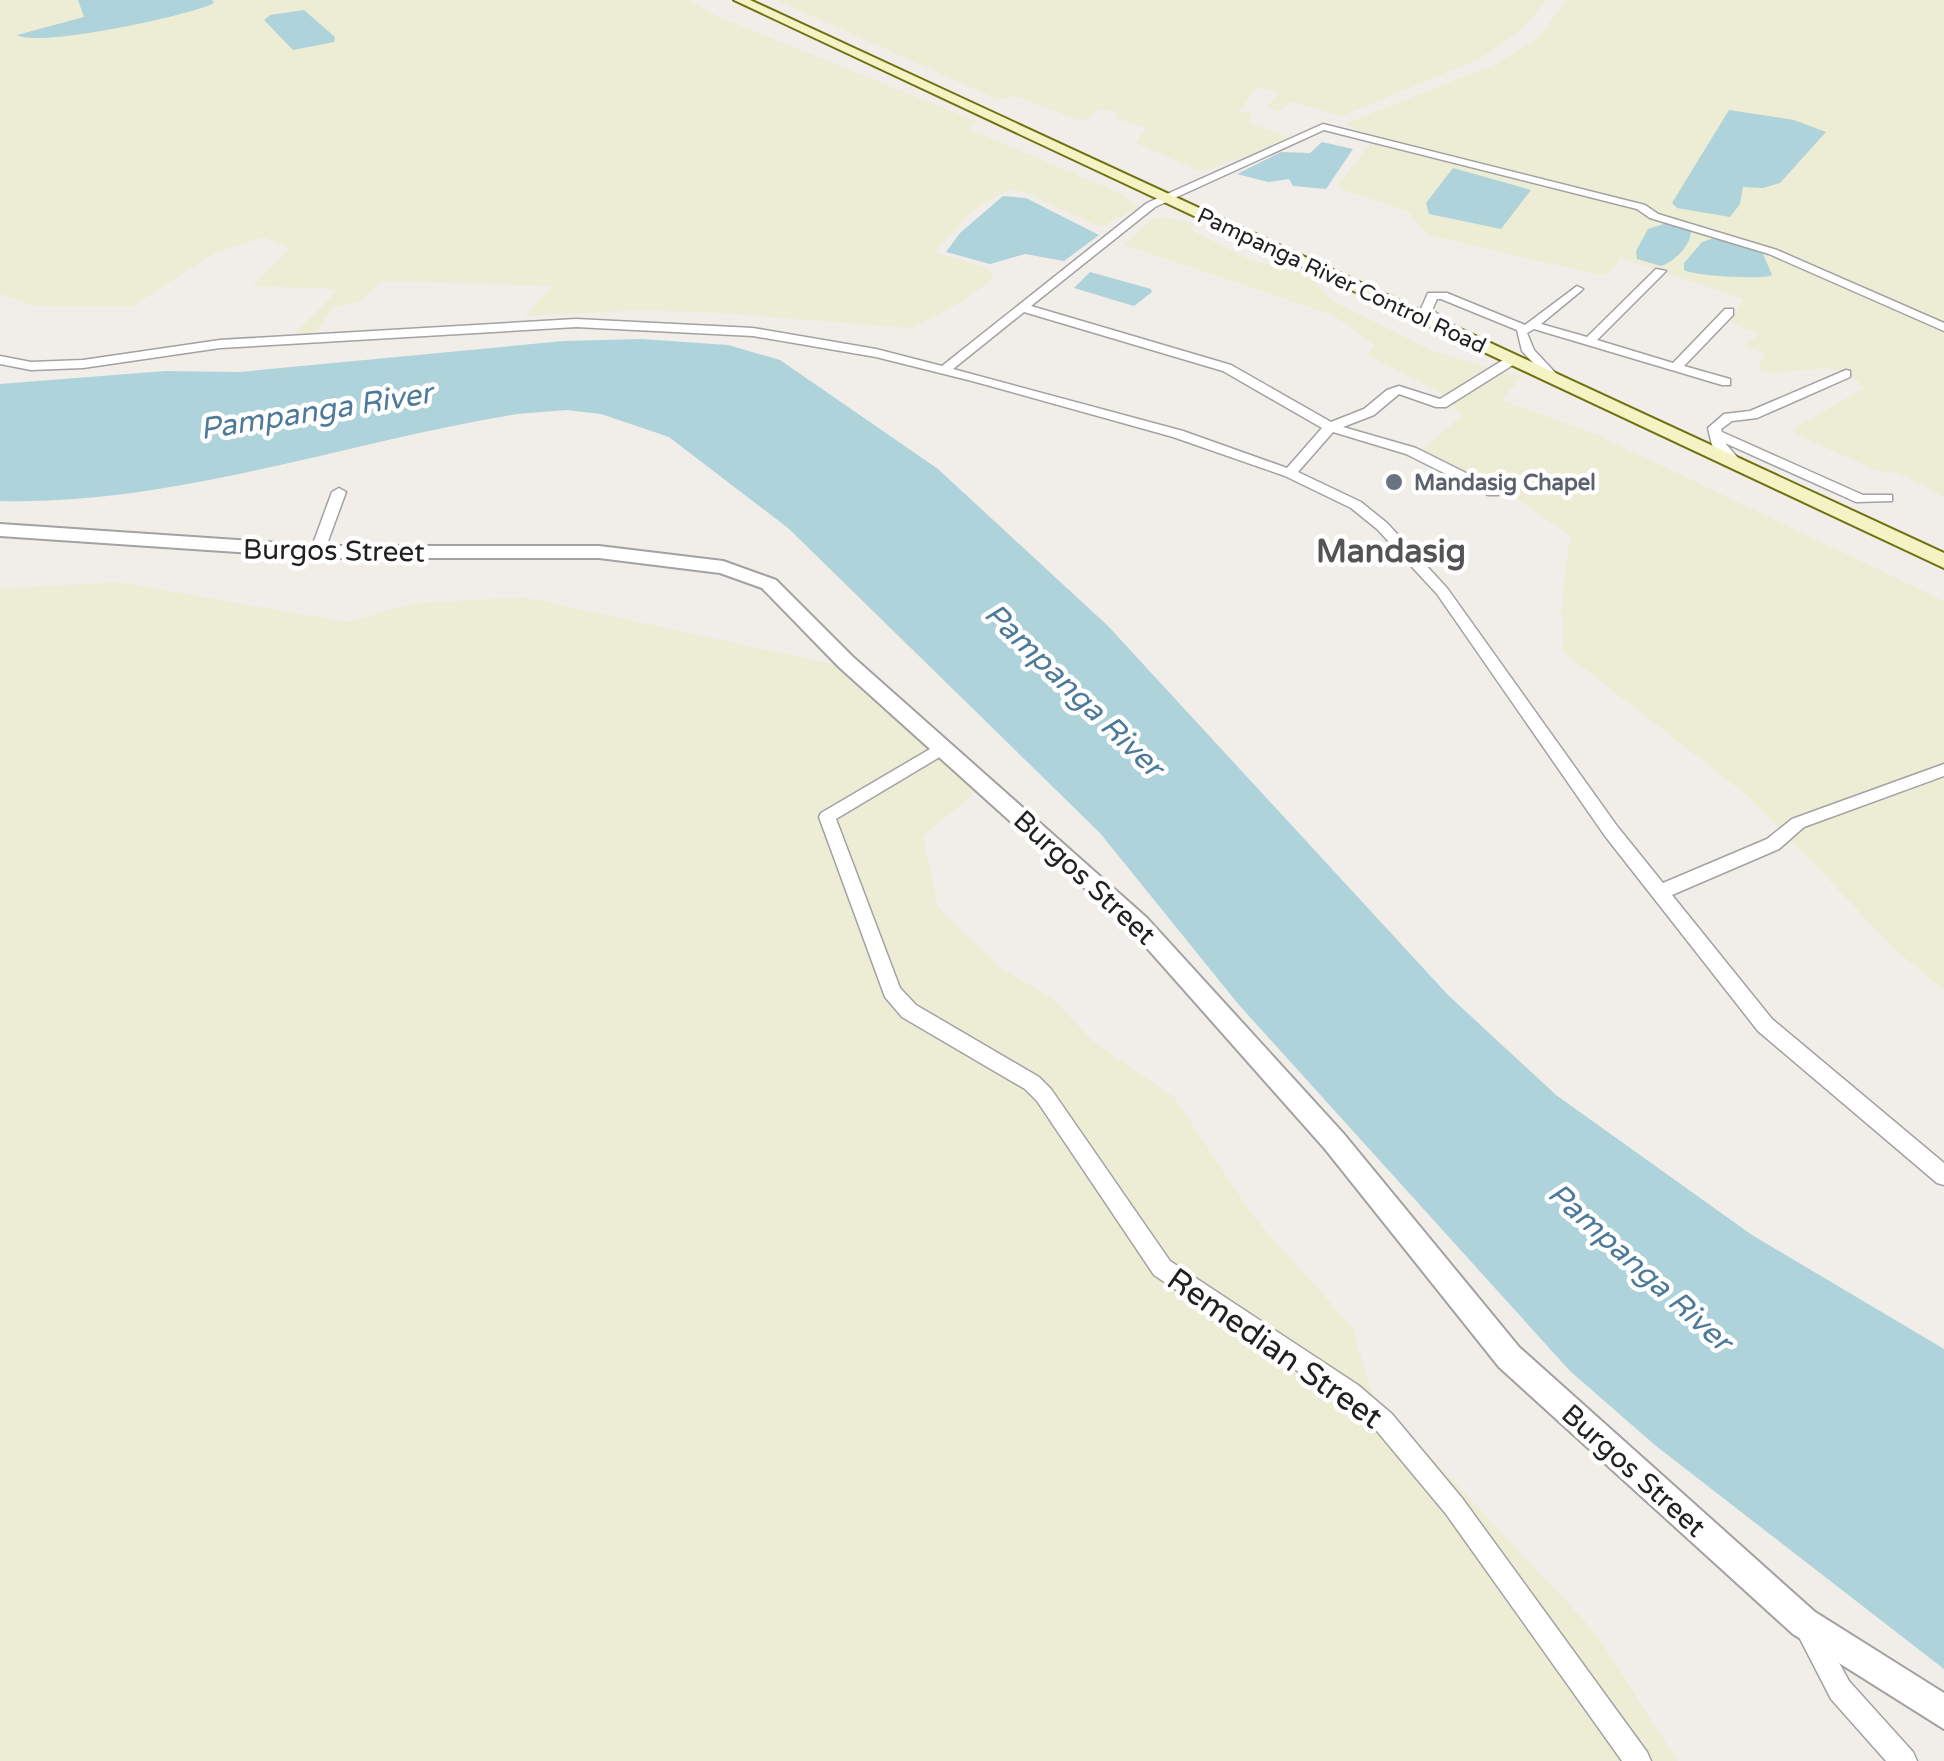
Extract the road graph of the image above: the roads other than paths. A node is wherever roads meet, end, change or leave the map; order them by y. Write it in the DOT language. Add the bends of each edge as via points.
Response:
graph roads {
  1 [pos="740,0"];
  2 [pos="1166,198"];
  3 [pos="1660,271"];
  4 [pos="1577,289"];
  5 [pos="1021,307"];
  6 [pos="1729,312"];
  7 [pos="1944,326"];
  8 [pos="1529,328"];
  9 [pos="1460,335"];
  10 [pos="1591,340"];
  11 [pos="0,360"];
  12 [pos="1512,360"];
  13 [pos="1677,366"];
  14 [pos="944,370"];
  15 [pos="1846,374"];
  16 [pos="1557,381"];
  17 [pos="1726,382"];
  18 [pos="1330,428"];
  19 [pos="1714,433"];
  20 [pos="1738,465"];
  21 [pos="1290,473"];
  22 [pos="339,492"];
  23 [pos="1493,492"];
  24 [pos="1887,498"];
  25 [pos="0,530"];
  26 [pos="317,552"];
  27 [pos="1944,561"];
  28 [pos="942,748"];
  29 [pos="1944,770"];
  30 [pos="1660,892"];
  31 [pos="1944,1176"];
  32 [pos="1804,1624"];
  33 [pos="1944,1712"];
  34 [pos="1638,1761"];
  35 [pos="1904,1761"];
  1 -- 2 [label="main road, Pampanga River Control Road"];
  2 -- 5 [label="street"];
  2 -- 7 [label="street" via="1324,128 1641,207 1773,252"];
  2 -- 9 [label="main road, Pampanga River Control Road"];
  3 -- 10 [label="street"];
  4 -- 8 [label="street"];
  5 -- 14 [label="street"];
  5 -- 18 [label="street" via="1227,368"];
  6 -- 13 [label="street"];
  8 -- 9 [label="street" via="1432,294 1426,311"];
  8 -- 10 [label="street"];
  8 -- 16 [label="street" via="1521,332 1524,345"];
  9 -- 12 [label="main road, Pampanga River Control Road"];
  10 -- 13 [label="street"];
  11 -- 14 [label="street" via="83,364 220,344 596,323 753,332"];
  12 -- 16 [label="main road, Pampanga River Control Road"];
  12 -- 18 [label="street" via="1441,404 1399,390"];
  13 -- 17 [label="street"];
  14 -- 21 [label="street" via="1178,434"];
  15 -- 19 [label="street" via="1752,415 1729,417"];
  16 -- 20 [label="main road, Pampanga River Control Road"];
  18 -- 21 [label="street"];
  18 -- 23 [label="street" via="1411,450"];
  19 -- 20 [label="street"];
  19 -- 24 [label="street" via="1861,498"];
  20 -- 27 [label="main road, Pampanga River Control Road"];
  21 -- 30 [label="street" via="1356,505 1442,591"];
  22 -- 26 [label="street"];
  25 -- 26 [label="street, Burgos Street"];
  26 -- 28 [label="street, Burgos Street" via="599,552 753,575"];
  28 -- 32 [label="street, Burgos Street" via="1139,924 1334,1141 1509,1357"];
  28 -- 34 [label="street, Remedian Street" via="827,817 892,992 909,1011 1032,1082 1162,1268 1384,1422 1454,1506"];
  29 -- 30 [label="street" via="1798,823 1773,844"];
  30 -- 31 [label="street" via="1765,1025"];
  32 -- 33 [label="street, Burgos Street"];
  32 -- 35 [label="street" via="1840,1690"];
}
